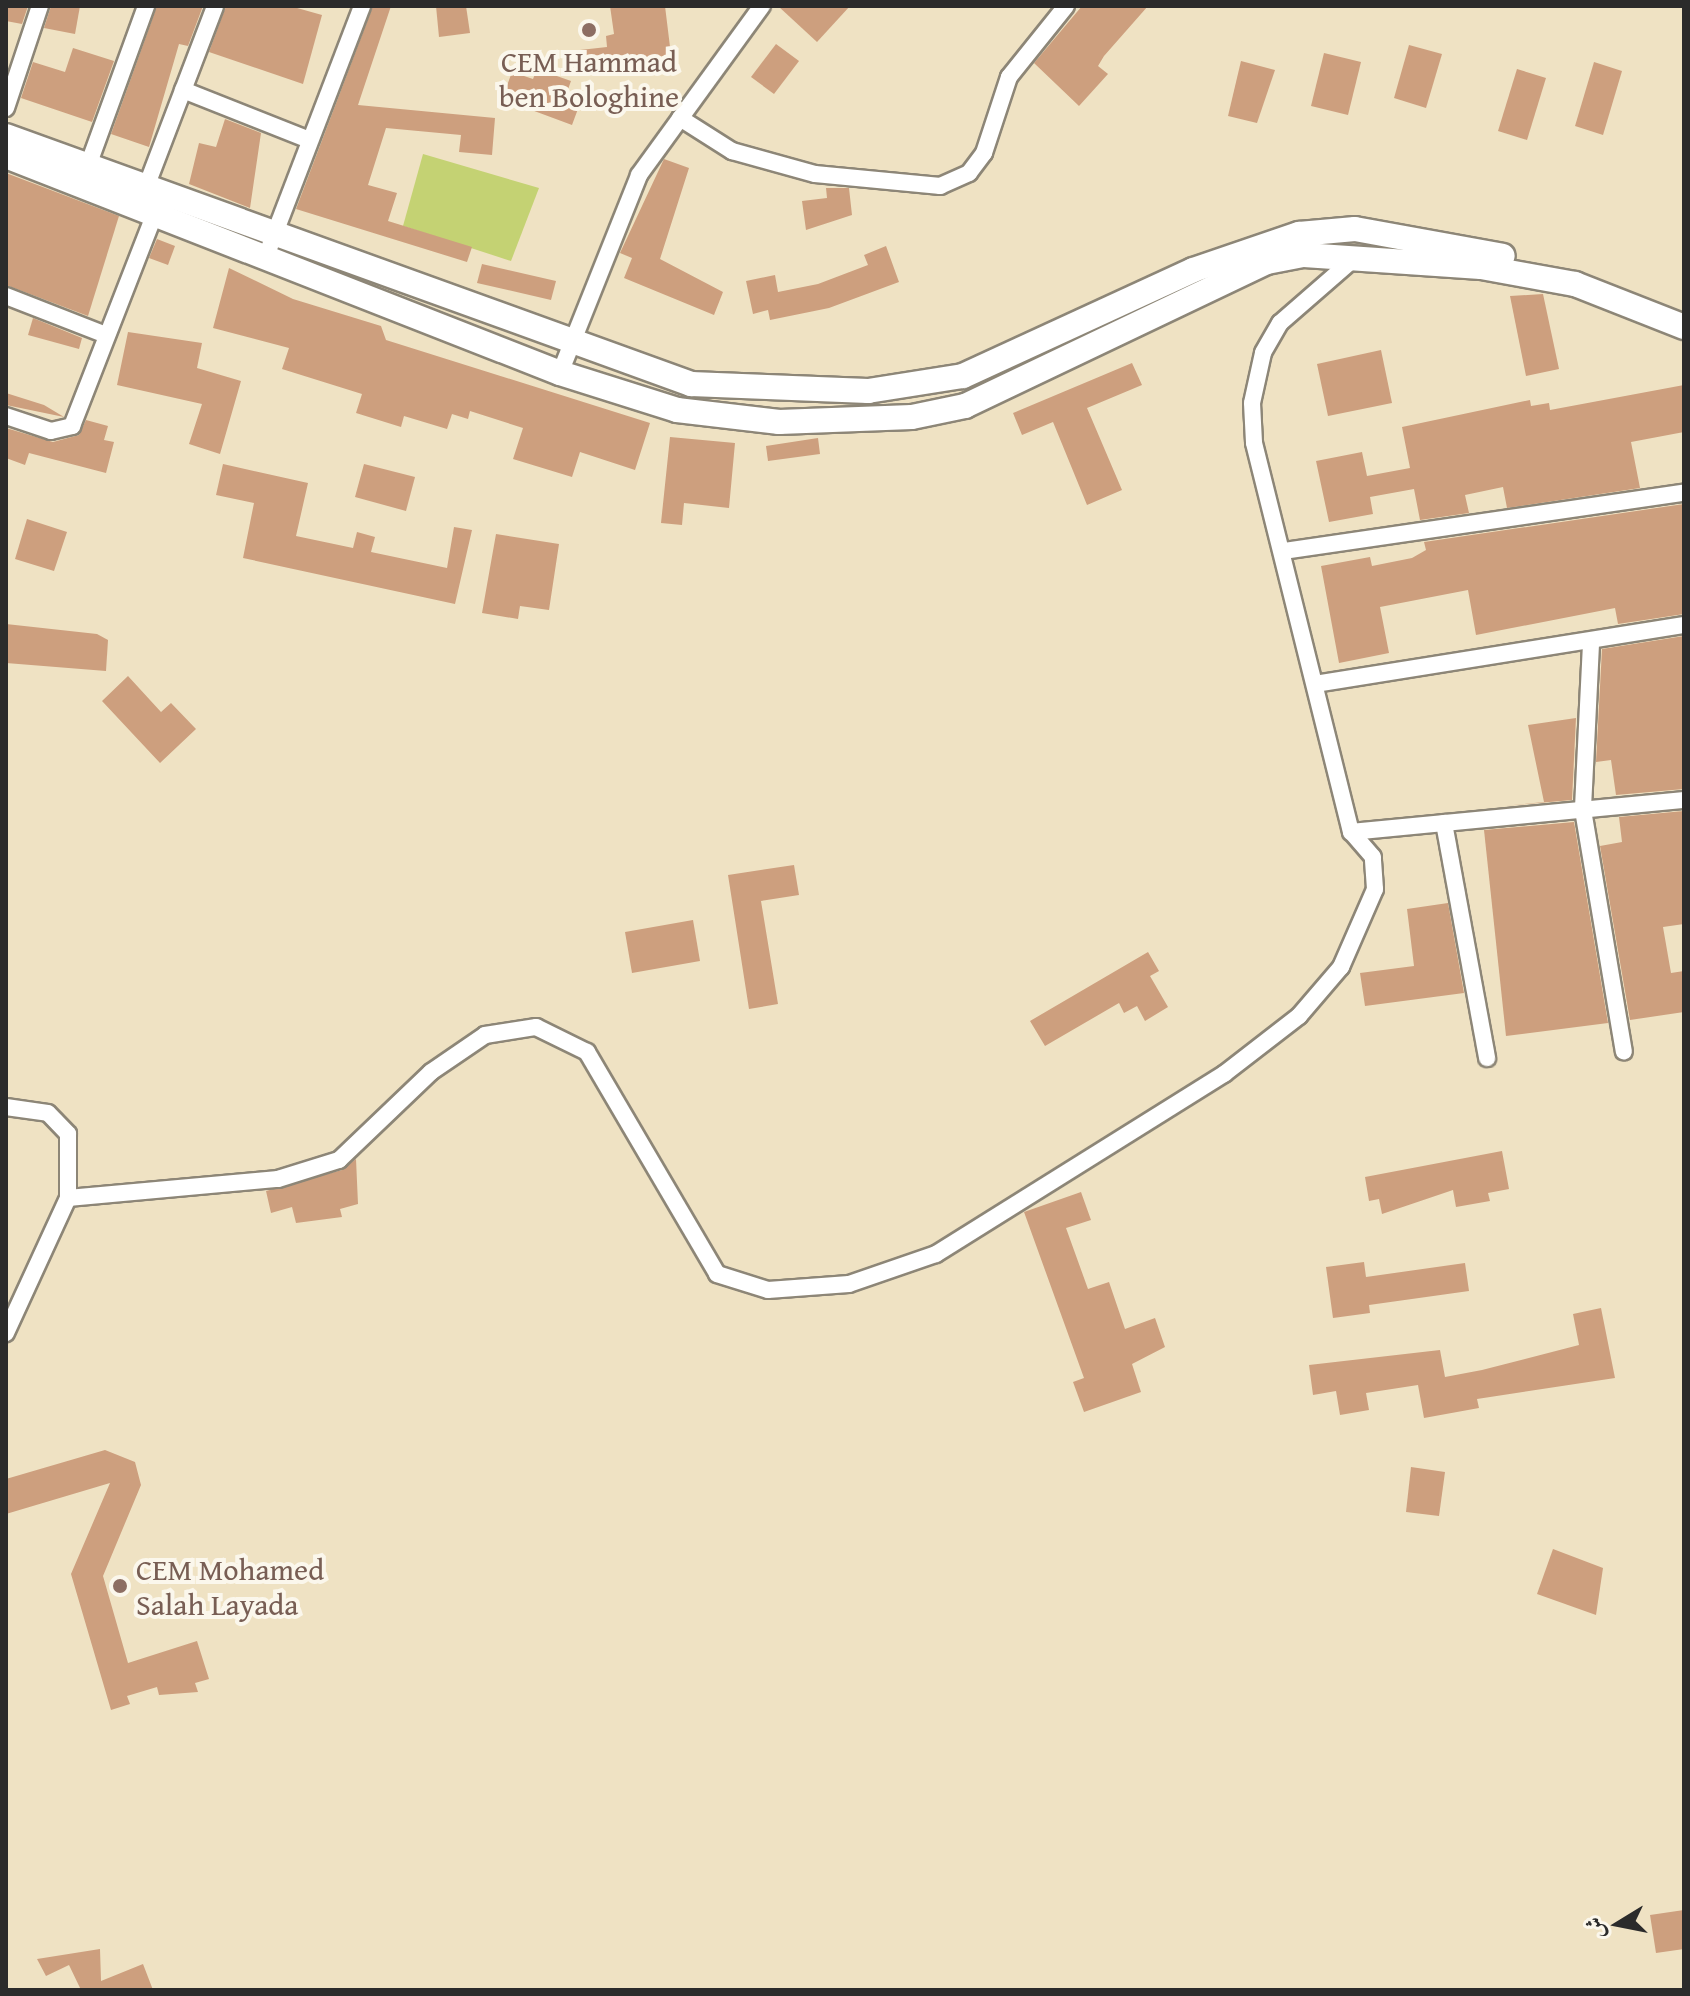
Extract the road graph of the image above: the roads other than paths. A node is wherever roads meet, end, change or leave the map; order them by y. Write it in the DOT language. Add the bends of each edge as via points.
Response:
graph roads {
  1 [pos="40,6"];
  2 [pos="146,6"];
  3 [pos="215,6"];
  4 [pos="362,6"];
  5 [pos="762,6"];
  6 [pos="1066,6"];
  7 [pos="183,90"];
  8 [pos="6,108"];
  9 [pos="680,118"];
  10 [pos="6,136"];
  11 [pos="309,140"];
  12 [pos="6,156"];
  13 [pos="86,174"];
  14 [pos="145,205"];
  15 [pos="273,236"];
  16 [pos="1358,255"];
  17 [pos="265,259"];
  18 [pos="6,296"];
  19 [pos="1684,313"];
  20 [pos="1684,327"];
  21 [pos="106,335"];
  22 [pos="574,342"];
  23 [pos="560,373"];
  24 [pos="6,416"];
  25 [pos="1684,493"];
  26 [pos="1284,551"];
  27 [pos="1684,625"];
  28 [pos="1591,644"];
  29 [pos="1315,684"];
  30 [pos="1684,800"];
  31 [pos="1583,810"];
  32 [pos="1444,823"];
  33 [pos="1351,832"];
  34 [pos="1624,1052"];
  35 [pos="1487,1058"];
  36 [pos="6,1107"];
  37 [pos="68,1198"];
  38 [pos="6,1333"];
  1 -- 8 [label="street"];
  2 -- 13 [label="street"];
  3 -- 7 [label="street"];
  4 -- 11 [label="street"];
  5 -- 9 [label="street"];
  6 -- 9 [label="street" via="1009,77 984,153 969,173 940,186 815,174 732,151"];
  7 -- 11 [label="street"];
  7 -- 14 [label="street"];
  9 -- 22 [label="street" via="639,175"];
  10 -- 13 [label="main road"];
  11 -- 15 [label="street"];
  12 -- 13 [label="main road"];
  13 -- 14 [label="main road"];
  14 -- 15 [label="main road"];
  14 -- 17 [label="main road"];
  14 -- 21 [label="street"];
  15 -- 17 [label="street"];
  15 -- 22 [label="main road"];
  16 -- 20 [label="main road" via="1575,284"];
  16 -- 23 [label="main road" via="1267,262 1041,376 965,406 912,417 779,422 677,410"];
  16 -- 26 [label="street" via="1280,323 1263,353 1252,403 1254,443"];
  17 -- 23 [label="main road"];
  18 -- 21 [label="street"];
  19 -- 22 [label="main road" via="1579,271 1355,229 1256,244 963,376 912,385 868,391 691,384"];
  21 -- 24 [label="street" via="72,426 51,431"];
  22 -- 23 [label="street"];
  25 -- 26 [label="street"];
  26 -- 29 [label="street"];
  27 -- 28 [label="street"];
  28 -- 29 [label="street"];
  28 -- 31 [label="street"];
  29 -- 33 [label="street"];
  30 -- 31 [label="street"];
  31 -- 32 [label="street"];
  31 -- 34 [label="street"];
  32 -- 33 [label="street"];
  32 -- 35 [label="street"];
  33 -- 37 [label="street" via="1373,857 1375,889 1341,967 1299,1016 1224,1074 1102,1152 936,1254 878,1276 797,1291 717,1274 587,1052 536,1027 485,1035 431,1072 339,1160 278,1179"];
  36 -- 37 [label="street" via="48,1113 68,1134"];
  37 -- 38 [label="street"];
}
